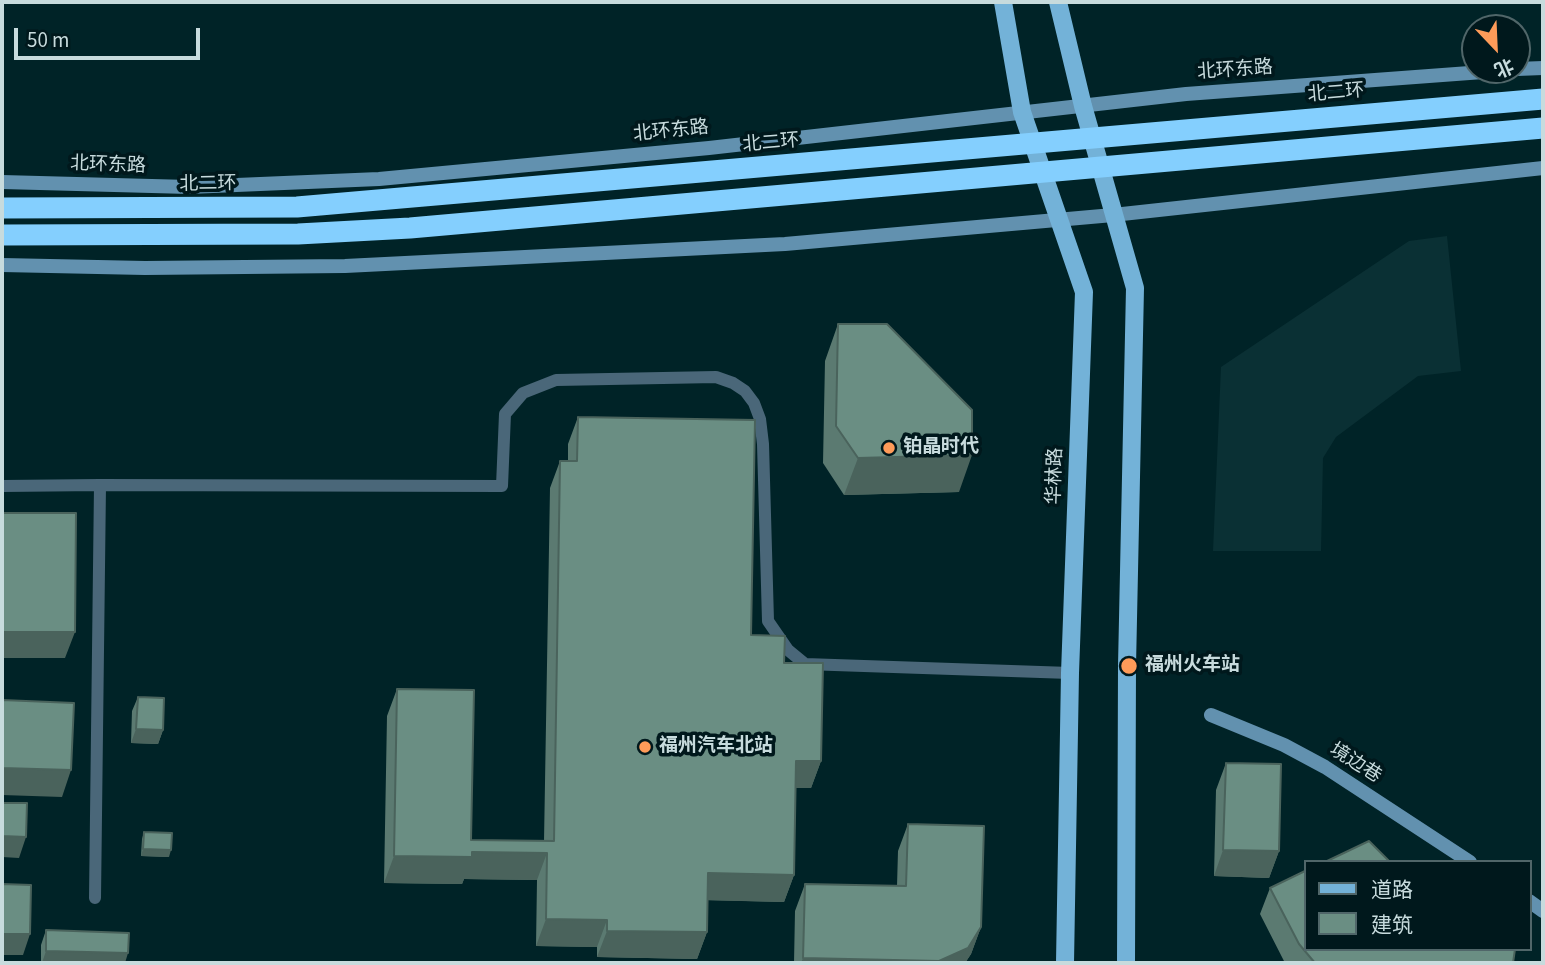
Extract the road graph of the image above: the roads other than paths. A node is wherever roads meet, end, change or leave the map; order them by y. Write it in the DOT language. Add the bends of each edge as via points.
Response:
graph roads {
  1 [pos="1003,2"];
  2 [pos="1058,2"];
  3 [pos="1461,74"];
  4 [pos="1543,99"];
  5 [pos="1083,106"];
  6 [pos="1022,113"];
  7 [pos="1543,128"];
  8 [pos="1543,168"];
  9 [pos="2,182"];
  10 [pos="2,208"];
  11 [pos="1113,215"];
  12 [pos="1057,220"];
  13 [pos="2,235"];
  14 [pos="2,265"];
  15 [pos="100,485"];
  16 [pos="2,486"];
  17 [pos="1070,673"];
  18 [pos="1211,715"];
  19 [pos="1467,860"];
  20 [pos="94,898"];
  21 [pos="1065,963"];
  22 [pos="1126,963"];
  1 -- 6 [label="main road, 华林路"];
  2 -- 5 [label="main road"];
  3 -- 5 [label="main road, 北环东路"];
  4 -- 10 [label="highway, 北二环, bridge" via="297,206"];
  5 -- 6 [label="main road, 北环东路"];
  5 -- 11 [label="main road"];
  6 -- 9 [label="main road, 北环东路" via="379,179 189,187"];
  6 -- 12 [label="main road, 华林路"];
  7 -- 13 [label="highway, bridge" via="410,228 299,234"];
  8 -- 11 [label="main road"];
  11 -- 12 [label="main road"];
  11 -- 22 [label="main road" via="1135,288"];
  12 -- 14 [label="main road" via="785,244 345,266"];
  12 -- 17 [label="main road, 华林路" via="1084,292"];
  15 -- 16 [label="lane"];
  15 -- 17 [label="lane" via="502,486 505,414 523,393 573,378 716,377 745,391 760,419 766,612 772,630 797,659 814,667"];
  15 -- 20 [label="lane"];
  17 -- 21 [label="main road, 华林路"];
  18 -- 19 [label="main road, 境边巷" via="1325,767"];
}
